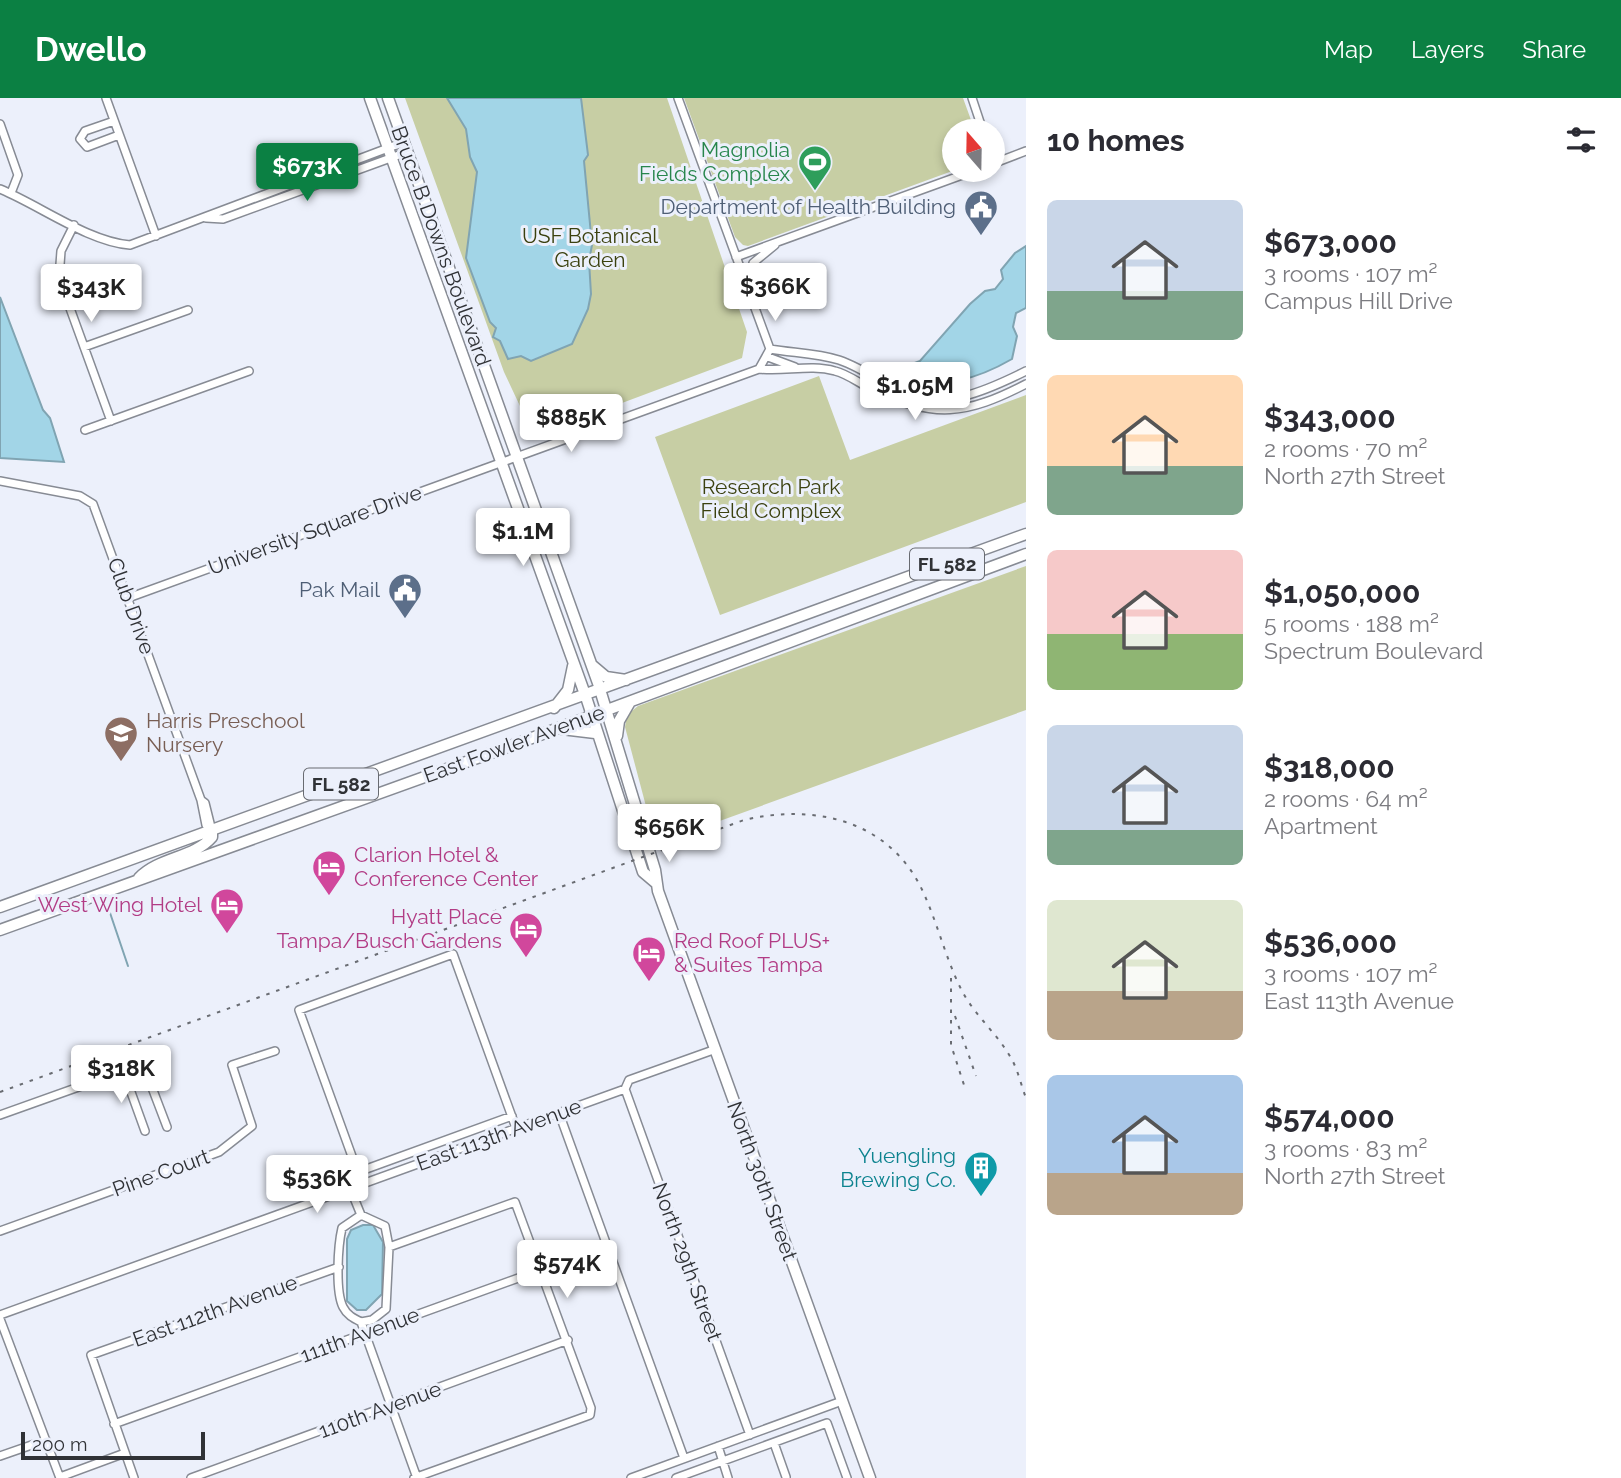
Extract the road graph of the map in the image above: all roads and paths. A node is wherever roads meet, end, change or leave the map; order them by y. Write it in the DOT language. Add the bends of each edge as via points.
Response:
graph roads {
  1 [pos="106,98"];
  2 [pos="370,98"];
  3 [pos="388,98"];
  4 [pos="678,98"];
  5 [pos="972,98"];
  6 [pos="979,119"];
  7 [pos="114,121"];
  8 [pos="0,124"];
  9 [pos="119,135"];
  10 [pos="406,147"];
  11 [pos="1026,151"];
  12 [pos="390,153"];
  13 [pos="1005,157"];
  14 [pos="943,182"];
  15 [pos="0,188"];
  16 [pos="11,193"];
  17 [pos="74,225"];
  18 [pos="156,236"];
  19 [pos="781,240"];
  20 [pos="736,257"];
  21 [pos="754,306"];
  22 [pos="188,310"];
  23 [pos="84,347"];
  24 [pos="769,353"];
  25 [pos="819,354"];
  26 [pos="817,367"];
  27 [pos="760,369"];
  28 [pos="799,369"];
  29 [pos="249,371"];
  30 [pos="1026,371"];
  31 [pos="1026,384"];
  32 [pos="985,390"];
  33 [pos="990,401"];
  34 [pos="111,421"];
  35 [pos="85,430"];
  36 [pos="518,457"];
  37 [pos="501,463"];
  38 [pos="0,481"];
  39 [pos="1026,534"];
  40 [pos="1026,554"];
  41 [pos="128,598"];
  42 [pos="574,662"];
  43 [pos="591,664"];
  44 [pos="630,681"];
  45 [pos="601,691"];
  46 [pos="586,696"];
  47 [pos="632,701"];
  48 [pos="553,708"];
  49 [pos="607,710"];
  50 [pos="590,716"];
  51 [pos="558,729"];
  52 [pos="596,733"];
  53 [pos="617,740"];
  54 [pos="212,831"];
  55 [pos="136,881"];
  56 [pos="656,883"];
  57 [pos="0,907"];
  58 [pos="0,930"];
  59 [pos="716,1049"];
  60 [pos="275,1051"];
  61 [pos="123,1070"];
  62 [pos="625,1089"];
  63 [pos="559,1113"];
  64 [pos="0,1115"];
  65 [pos="512,1116"];
  66 [pos="167,1126"];
  67 [pos="516,1128"];
  68 [pos="145,1131"];
  69 [pos="358,1172"];
  70 [pos="362,1184"];
  71 [pos="350,1188"];
  72 [pos="361,1215"];
  73 [pos="0,1231"];
  74 [pos="607,1246"];
  75 [pos="390,1247"];
  76 [pos="339,1267"];
  77 [pos="540,1270"];
  78 [pos="0,1317"];
  79 [pos="361,1322"];
  80 [pos="364,1333"];
  81 [pos="568,1340"];
  82 [pos="842,1401"];
  83 [pos="390,1406"];
  84 [pos="114,1424"];
  85 [pos="750,1434"];
  86 [pos="46,1440"];
  87 [pos="774,1443"];
  88 [pos="718,1446"];
  89 [pos="125,1453"];
  90 [pos="0,1456"];
  91 [pos="684,1458"];
  92 [pos="723,1461"];
  93 [pos="60,1477"];
  94 [pos="786,1477"];
  95 [pos="134,1478"];
  96 [pos="191,1478"];
  97 [pos="416,1478"];
  98 [pos="631,1478"];
  99 [pos="676,1478"];
  100 [pos="728,1478"];
  101 [pos="847,1478"];
  102 [pos="870,1478"];
  1 -- 7 [label="street"];
  2 -- 12 [label="main road, Bruce B Downs Boulevard"];
  3 -- 10 [label="main road, Bruce B Downs Boulevard"];
  4 -- 20 [label="street"];
  5 -- 6 [label="street"];
  7 -- 9 [label="street"];
  7 -- 9 [label="street" via="85,131 80,139 87,147"];
  8 -- 16 [label="street" via="18,175"];
  9 -- 18 [label="street"];
  10 -- 12 [label="street"];
  10 -- 36 [label="main road, Bruce B Downs Boulevard"];
  11 -- 13 [label="street"];
  12 -- 18 [label="street" via="215,211"];
  12 -- 37 [label="main road, Bruce B Downs Boulevard"];
  14 -- 19 [label="street"];
  15 -- 16 [label="street"];
  16 -- 17 [label="street"];
  17 -- 18 [label="street" via="120,244"];
  17 -- 23 [label="street" via="61,251 59,278"];
  19 -- 20 [label="street"];
  19 -- 21 [label="street" via="758,258 750,271"];
  20 -- 21 [label="street"];
  21 -- 24 [label="street"];
  22 -- 23 [label="street"];
  23 -- 34 [label="street"];
  24 -- 25 [label="street"];
  24 -- 27 [label="street"];
  24 -- 28 [label="street"];
  25 -- 26 [label="street"];
  25 -- 32 [label="street" via="915,396 960,398"];
  26 -- 28 [label="street, University Square Drive"];
  26 -- 33 [label="street" via="838,371 915,408 949,410"];
  27 -- 28 [label="street, University Square Drive"];
  27 -- 36 [label="street, University Square Drive"];
  29 -- 34 [label="street"];
  30 -- 32 [label="street"];
  31 -- 33 [label="street"];
  32 -- 33 [label="street"];
  34 -- 35 [label="street"];
  36 -- 37 [label="street, University Square Drive"];
  36 -- 43 [label="main road, Bruce B Downs Boulevard"];
  37 -- 41 [label="street, University Square Drive"];
  37 -- 42 [label="main road, Bruce B Downs Boulevard"];
  38 -- 41 [label="street, Club Drive" via="90,500"];
  39 -- 44 [label="main road, East Fowler Avenue / FL 582"];
  40 -- 47 [label="main road, East Fowler Avenue / FL 582"];
  41 -- 54 [label="street, Club Drive" via="206,825"];
  42 -- 46 [label="main road, Bruce B Downs Boulevard"];
  42 -- 48 [label="main road" via="568,690"];
  43 -- 44 [label="main road" via="606,677"];
  43 -- 45 [label="main road, Bruce B Downs Boulevard"];
  44 -- 45 [label="main road, East Fowler Avenue / FL 582"];
  45 -- 46 [label="main road, East Fowler Avenue / FL 582"];
  45 -- 49 [label="main road, Bruce B Downs Boulevard"];
  46 -- 48 [label="main road, East Fowler Avenue / FL 582"];
  46 -- 50 [label="main road, North 30th Street"];
  47 -- 49 [label="main road, East Fowler Avenue / FL 582"];
  47 -- 53 [label="main road" via="620,716"];
  48 -- 54 [label="main road, East Fowler Avenue / FL 582"];
  49 -- 50 [label="main road, East Fowler Avenue / FL 582"];
  49 -- 53 [label="main road, North 30th Street"];
  50 -- 51 [label="main road, East Fowler Avenue / FL 582"];
  50 -- 52 [label="main road, North 30th Street"];
  51 -- 52 [label="main road"];
  51 -- 55 [label="main road, East Fowler Avenue / FL 582"];
  52 -- 56 [label="main road, North 30th Street" via="643,872"];
  53 -- 56 [label="main road, North 30th Street"];
  54 -- 55 [label="main road" via="204,844 158,863"];
  54 -- 57 [label="main road, East Fowler Avenue / FL 582"];
  55 -- 58 [label="main road, East Fowler Avenue / FL 582"];
  56 -- 59 [label="main road, North 30th Street"];
  59 -- 62 [label="street, East 113th Avenue" via="629,1080"];
  59 -- 82 [label="main road, North 30th Street"];
  60 -- 73 [label="street, Pine Court" via="232,1065 253,1126 219,1152"];
  61 -- 64 [label="street"];
  61 -- 66 [label="street" via="143,1064"];
  61 -- 68 [label="street"];
  62 -- 63 [label="street, East 113th Avenue"];
  62 -- 85 [label="street, North 29th Street"];
  63 -- 67 [label="street, East 113th Avenue"];
  63 -- 74 [label="street"];
  65 -- 67 [label="street"];
  65 -- 69 [label="street"];
  65 -- 69 [label="street" via="453,954 299,1010"];
  67 -- 70 [label="street, East 113th Avenue"];
  69 -- 70 [label="street"];
  70 -- 71 [label="street, East 113th Avenue"];
  71 -- 72 [label="street"];
  71 -- 78 [label="street, East 113th Avenue"];
  72 -- 75 [label="street" via="384,1226"];
  72 -- 76 [label="street" via="342,1228"];
  74 -- 77 [label="street, 111th Avenue"];
  74 -- 91 [label="street"];
  75 -- 77 [label="street" via="515,1202"];
  75 -- 79 [label="street" via="386,1309"];
  76 -- 79 [label="street" via="341,1304"];
  76 -- 84 [label="street, East 112th Avenue" via="91,1355"];
  77 -- 80 [label="street, 111th Avenue"];
  77 -- 81 [label="street"];
  78 -- 86 [label="street"];
  79 -- 80 [label="street"];
  80 -- 83 [label="street"];
  80 -- 84 [label="street, 111th Avenue"];
  81 -- 83 [label="street, 110th Avenue"];
  81 -- 97 [label="street" via="592,1408 590,1415"];
  82 -- 85 [label="street"];
  82 -- 102 [label="main road, North 30th Street"];
  83 -- 96 [label="street, 110th Avenue"];
  83 -- 97 [label="street"];
  84 -- 89 [label="street"];
  85 -- 88 [label="street"];
  86 -- 90 [label="street"];
  86 -- 93 [label="street"];
  87 -- 92 [label="street"];
  87 -- 94 [label="street"];
  87 -- 101 [label="street" via="827,1423"];
  88 -- 91 [label="street"];
  88 -- 92 [label="street"];
  89 -- 93 [label="street"];
  89 -- 95 [label="street"];
  91 -- 98 [label="street"];
  92 -- 99 [label="street"];
  92 -- 100 [label="street"];
}
